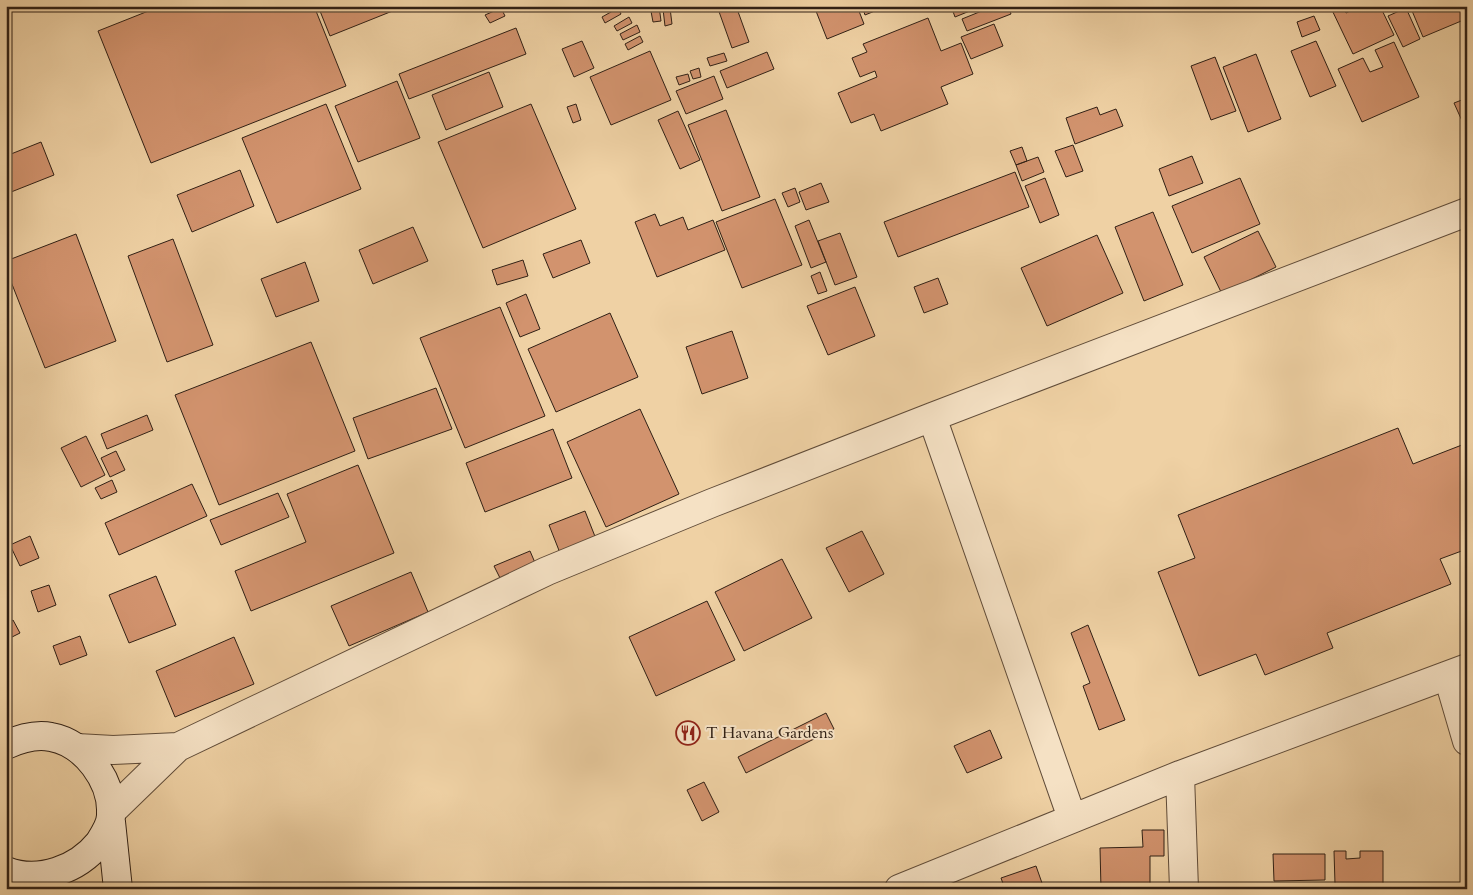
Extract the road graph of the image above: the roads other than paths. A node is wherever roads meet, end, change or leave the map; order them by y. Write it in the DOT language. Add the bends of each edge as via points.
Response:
graph roads {
  1 [pos="1467,212"];
  2 [pos="932,417"];
  3 [pos="1458,672"];
  4 [pos="6,727"];
  5 [pos="34,737"];
  6 [pos="1467,741"];
  7 [pos="6,745"];
  8 [pos="178,747"];
  9 [pos="77,748"];
  10 [pos="1180,775"];
  11 [pos="111,817"];
  12 [pos="1072,818"];
  13 [pos="20,878"];
  14 [pos="118,889"];
  15 [pos="900,889"];
  16 [pos="1184,889"];
  1 -- 2 [label="street"];
  2 -- 8 [label="street" via="547,571"];
  2 -- 12 [label="street"];
  3 -- 6 [label="street"];
  3 -- 10 [label="street"];
  4 -- 5 [label="street"];
  5 -- 7 [label="street"];
  5 -- 9 [label="street" via="49,736"];
  8 -- 9 [label="street"];
  8 -- 11 [label="street"];
  9 -- 11 [label="street" via="102,777 109,794"];
  10 -- 12 [label="street"];
  10 -- 16 [label="street"];
  11 -- 13 [label="street" via="103,837 81,860 51,873"];
  11 -- 14 [label="street"];
  12 -- 15 [label="street"];
}
